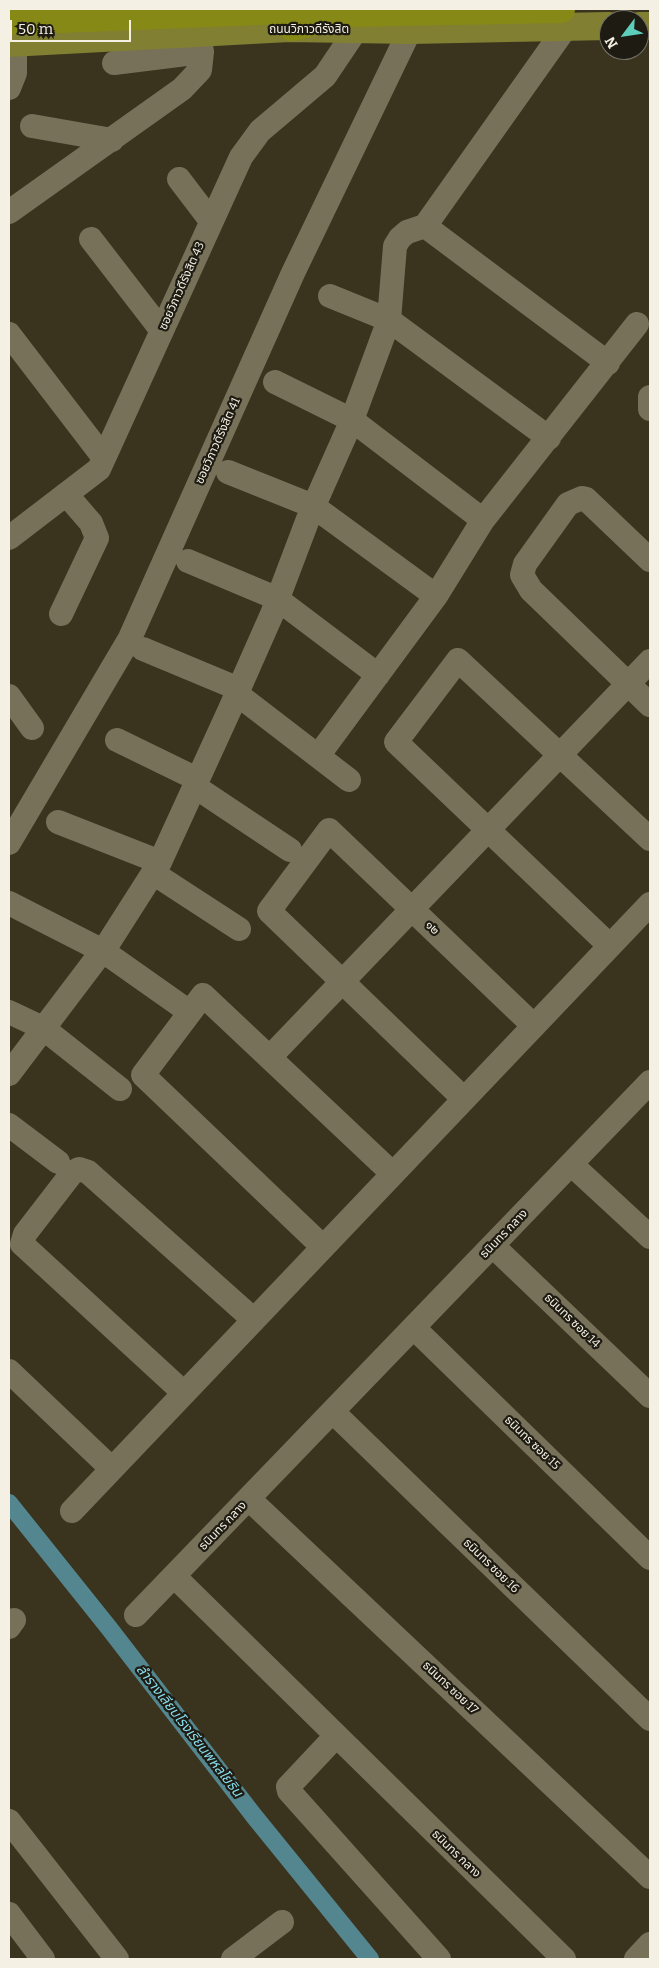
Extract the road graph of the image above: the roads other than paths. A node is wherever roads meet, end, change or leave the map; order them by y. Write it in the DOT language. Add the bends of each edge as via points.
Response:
graph roads {
  1 [pos="311,9"];
  2 [pos="564,18"];
  3 [pos="599,24"];
  4 [pos="289,28"];
  5 [pos="356,30"];
  6 [pos="410,30"];
  7 [pos="11,36"];
  8 [pos="200,43"];
  9 [pos="114,63"];
  10 [pos="9,88"];
  11 [pos="32,126"];
  12 [pos="112,140"];
  13 [pos="179,179"];
  14 [pos="9,212"];
  15 [pos="211,222"];
  16 [pos="425,226"];
  17 [pos="91,239"];
  18 [pos="330,296"];
  19 [pos="389,320"];
  20 [pos="637,324"];
  21 [pos="162,330"];
  22 [pos="9,334"];
  23 [pos="608,363"];
  24 [pos="275,382"];
  25 [pos="650,397"];
  26 [pos="650,409"];
  27 [pos="352,420"];
  28 [pos="549,438"];
  29 [pos="104,458"];
  30 [pos="228,472"];
  31 [pos="66,494"];
  32 [pos="313,506"];
  33 [pos="483,520"];
  34 [pos="13,526"];
  35 [pos="650,560"];
  36 [pos="188,561"];
  37 [pos="436,596"];
  38 [pos="276,598"];
  39 [pos="61,614"];
  40 [pos="144,649"];
  41 [pos="650,661"];
  42 [pos="378,675"];
  43 [pos="628,684"];
  44 [pos="238,691"];
  45 [pos="9,696"];
  46 [pos="650,705"];
  47 [pos="32,728"];
  48 [pos="117,740"];
  49 [pos="561,754"];
  50 [pos="318,756"];
  51 [pos="349,780"];
  52 [pos="196,782"];
  53 [pos="58,822"];
  54 [pos="489,830"];
  55 [pos="650,838"];
  56 [pos="9,842"];
  57 [pos="290,850"];
  58 [pos="157,868"];
  59 [pos="9,903"];
  60 [pos="650,904"];
  61 [pos="412,910"];
  62 [pos="239,929"];
  63 [pos="610,946"];
  64 [pos="103,951"];
  65 [pos="342,984"];
  66 [pos="181,1006"];
  67 [pos="9,1012"];
  68 [pos="534,1026"];
  69 [pos="43,1028"];
  70 [pos="270,1057"];
  71 [pos="9,1074"];
  72 [pos="650,1082"];
  73 [pos="120,1088"];
  74 [pos="464,1099"];
  75 [pos="9,1125"];
  76 [pos="58,1162"];
  77 [pos="571,1164"];
  78 [pos="393,1174"];
  79 [pos="650,1237"];
  80 [pos="493,1246"];
  81 [pos="323,1247"];
  82 [pos="254,1320"];
  83 [pos="414,1328"];
  84 [pos="9,1371"];
  85 [pos="184,1393"];
  86 [pos="650,1396"];
  87 [pos="333,1412"];
  88 [pos="112,1469"];
  89 [pos="249,1499"];
  90 [pos="72,1511"];
  91 [pos="650,1558"];
  92 [pos="175,1577"];
  93 [pos="136,1615"];
  94 [pos="650,1719"];
  95 [pos="336,1736"];
  96 [pos="9,1821"];
  97 [pos="650,1877"];
  98 [pos="9,1914"];
  99 [pos="282,1922"];
  100 [pos="650,1944"];
  101 [pos="43,1959"];
  102 [pos="117,1959"];
  103 [pos="233,1959"];
  104 [pos="439,1959"];
  105 [pos="564,1959"];
  106 [pos="636,1959"];
  1 -- 7 [label="highway, ถนนวิภาวดีรังสิต"];
  2 -- 3 [label="main road, ถนนวิภาวดีรังสิต"];
  2 -- 4 [label="highway" via="350,13"];
  2 -- 6 [label="main road, ถนนวิภาวดีรังสิต"];
  2 -- 16 [label="street"];
  4 -- 5 [label="main road, ถนนวิภาวดีรังสิต"];
  4 -- 8 [label="main road, ถนนวิภาวดีรังสิต"];
  5 -- 6 [label="main road, ถนนวิภาวดีรังสิต"];
  5 -- 15 [label="street, ซอยวิภาวดีรังสิต 43" via="325,76 260,131 241,157"];
  6 -- 56 [label="street, ซอยวิภาวดีรังสิต 41" via="293,273 130,638"];
  7 -- 8 [label="main road, ถนนวิภาวดีรังสิต"];
  7 -- 10 [label="street" via="15,73"];
  8 -- 9 [label="street"];
  8 -- 12 [label="street" via="200,70 182,89"];
  11 -- 12 [label="street"];
  12 -- 14 [label="street"];
  13 -- 15 [label="street"];
  15 -- 21 [label="street, ซอยวิภาวดีรังสิต 43"];
  16 -- 19 [label="street" via="407,232 395,246"];
  16 -- 23 [label="street"];
  17 -- 21 [label="street"];
  18 -- 19 [label="street"];
  19 -- 27 [label="street"];
  19 -- 28 [label="street"];
  20 -- 23 [label="street"];
  21 -- 29 [label="street, ซอยวิภาวดีรังสิต 43"];
  22 -- 29 [label="street"];
  23 -- 28 [label="street"];
  24 -- 27 [label="street"];
  25 -- 26 [label="street"];
  27 -- 32 [label="street"];
  27 -- 33 [label="street"];
  28 -- 33 [label="street"];
  29 -- 31 [label="street, ซอยวิภาวดีรังสิต 43" via="99,469"];
  30 -- 32 [label="street"];
  31 -- 34 [label="street, ซอยวิภาวดีรังสิต 43"];
  31 -- 39 [label="street" via="91,523 97,538"];
  32 -- 37 [label="street"];
  32 -- 38 [label="street"];
  33 -- 37 [label="street"];
  35 -- 43 [label="street" via="582,498 568,504 526,564 522,575 532,590"];
  36 -- 38 [label="street"];
  37 -- 42 [label="street"];
  38 -- 42 [label="street"];
  38 -- 44 [label="street"];
  40 -- 44 [label="street"];
  41 -- 43 [label="street"];
  42 -- 50 [label="street"];
  43 -- 46 [label="street"];
  43 -- 49 [label="street"];
  44 -- 50 [label="street"];
  44 -- 52 [label="street"];
  45 -- 47 [label="street"];
  48 -- 52 [label="street"];
  49 -- 54 [label="street"];
  49 -- 54 [label="street" via="458,660 396,742"];
  49 -- 55 [label="street"];
  50 -- 51 [label="street"];
  52 -- 57 [label="street"];
  52 -- 58 [label="street"];
  53 -- 58 [label="street"];
  54 -- 61 [label="street"];
  54 -- 63 [label="street"];
  58 -- 62 [label="street"];
  58 -- 64 [label="street"];
  59 -- 64 [label="street"];
  60 -- 63 [label="street"];
  61 -- 65 [label="street"];
  61 -- 65 [label="street, ๑๒" via="329,830 269,912"];
  61 -- 68 [label="street, ๑๒"];
  63 -- 68 [label="street"];
  64 -- 66 [label="street"];
  64 -- 69 [label="street"];
  65 -- 70 [label="street"];
  65 -- 74 [label="street"];
  67 -- 69 [label="street"];
  68 -- 74 [label="street"];
  69 -- 71 [label="street"];
  69 -- 73 [label="street"];
  70 -- 78 [label="street"];
  70 -- 81 [label="street" via="203,995 143,1075"];
  72 -- 77 [label="street, ธนินทร กลาง"];
  74 -- 78 [label="street"];
  75 -- 76 [label="street"];
  77 -- 79 [label="street"];
  77 -- 80 [label="street, ธนินทร กลาง"];
  78 -- 81 [label="street"];
  80 -- 83 [label="street, ธนินทร กลาง"];
  80 -- 86 [label="street, ธนินทร ซอย 14"];
  81 -- 82 [label="street"];
  82 -- 85 [label="street"];
  82 -- 85 [label="street" via="88,1172 79,1169 72,1173 25,1234 22,1244"];
  83 -- 87 [label="street, ธนินทร กลาง"];
  83 -- 91 [label="street, ธนินทร ซอย 15"];
  84 -- 88 [label="street"];
  85 -- 88 [label="street"];
  87 -- 89 [label="street, ธนินทร กลาง"];
  87 -- 94 [label="street, ธนินทร ซอย 16"];
  88 -- 90 [label="street"];
  89 -- 92 [label="street, ธนินทร กลาง"];
  89 -- 97 [label="street, ธนินทร ซอย 17"];
  92 -- 93 [label="street"];
  92 -- 95 [label="street, ธนินทร กลาง"];
  95 -- 104 [label="street" via="288,1787 289,1791"];
  95 -- 105 [label="street, ธนินทร กลาง"];
  96 -- 102 [label="street"];
  98 -- 101 [label="street"];
  99 -- 103 [label="street"];
  100 -- 106 [label="street"];
}
